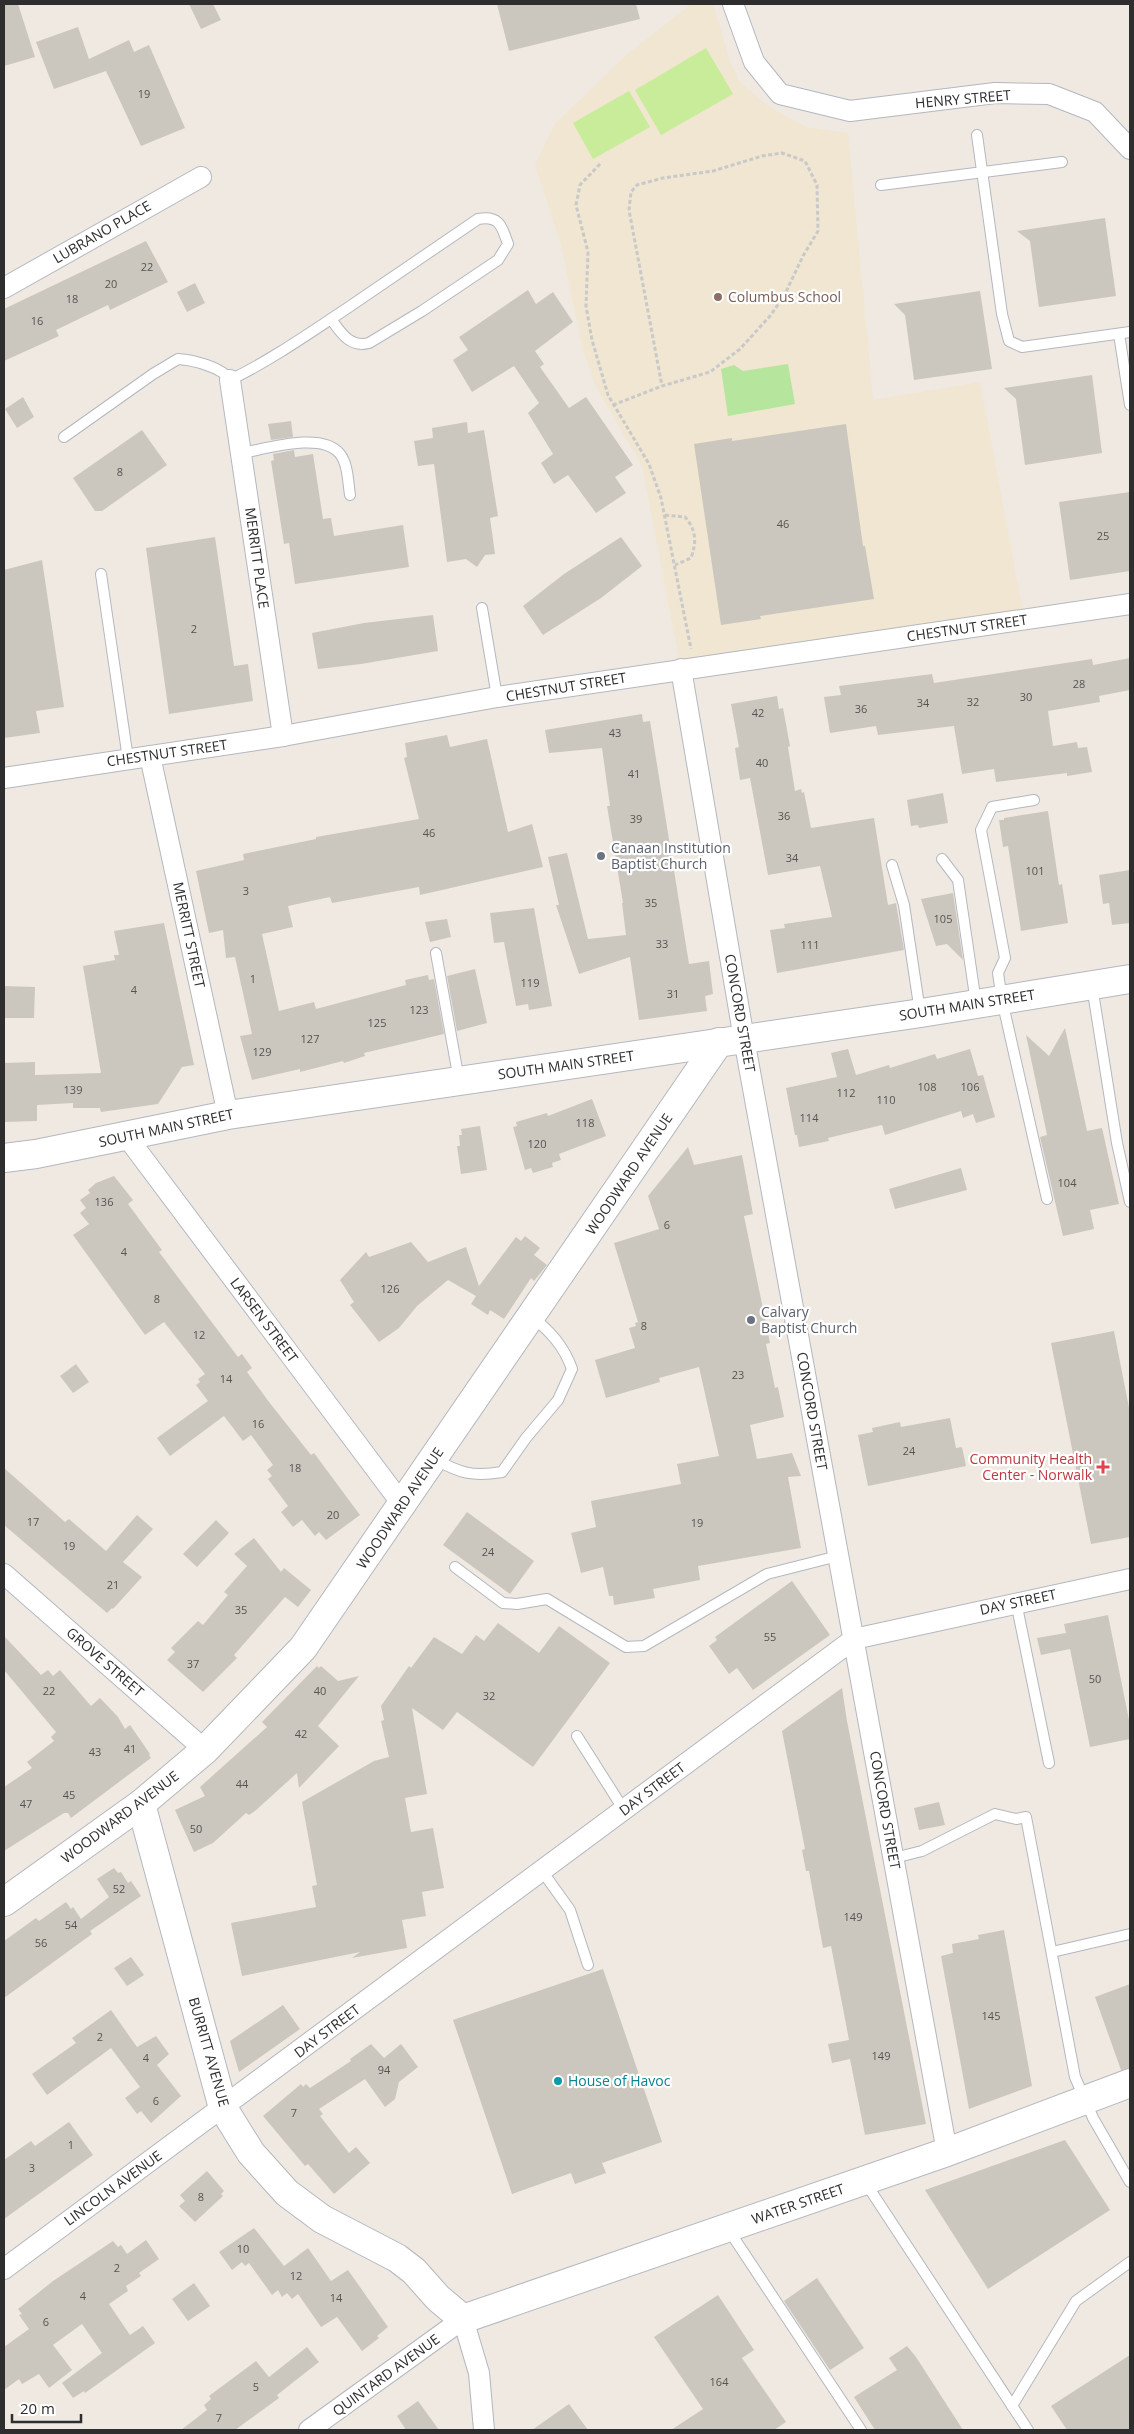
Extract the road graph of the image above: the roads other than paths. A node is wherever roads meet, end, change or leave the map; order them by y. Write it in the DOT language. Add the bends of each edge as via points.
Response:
graph roads {
  1 [pos="733,4"];
  2 [pos="977,135"];
  3 [pos="1130,149"];
  4 [pos="1062,162"];
  5 [pos="982,174"];
  6 [pos="200,176"];
  7 [pos="881,185"];
  8 [pos="4,288"];
  9 [pos="331,319"];
  10 [pos="1130,332"];
  11 [pos="1119,334"];
  12 [pos="230,380"];
  13 [pos="1130,404"];
  14 [pos="64,437"];
  15 [pos="242,454"];
  16 [pos="350,495"];
  17 [pos="101,574"];
  18 [pos="1130,604"];
  19 [pos="482,608"];
  20 [pos="688,668"];
  21 [pos="497,698"];
  22 [pos="283,736"];
  23 [pos="150,756"];
  24 [pos="128,759"];
  25 [pos="4,778"];
  26 [pos="1034,800"];
  27 [pos="942,859"];
  28 [pos="892,865"];
  29 [pos="436,953"];
  30 [pos="1130,979"];
  31 [pos="1092,985"];
  32 [pos="989,1002"];
  33 [pos="920,1013"];
  34 [pos="731,1040"];
  35 [pos="460,1080"];
  36 [pos="228,1115"];
  37 [pos="127,1137"];
  38 [pos="4,1158"];
  39 [pos="1047,1199"];
  40 [pos="1130,1202"];
  41 [pos="531,1316"];
  42 [pos="434,1458"];
  43 [pos="402,1504"];
  44 [pos="838,1556"];
  45 [pos="455,1567"];
  46 [pos="4,1574"];
  47 [pos="1130,1580"];
  48 [pos="1016,1602"];
  49 [pos="854,1639"];
  50 [pos="577,1736"];
  51 [pos="205,1750"];
  52 [pos="1049,1764"];
  53 [pos="141,1804"];
  54 [pos="624,1810"];
  55 [pos="894,1858"];
  56 [pos="542,1871"];
  57 [pos="4,1902"];
  58 [pos="1130,1934"];
  59 [pos="1052,1952"];
  60 [pos="588,1965"];
  61 [pos="1130,2083"];
  62 [pos="1084,2100"];
  63 [pos="223,2108"];
  64 [pos="947,2152"];
  65 [pos="864,2181"];
  66 [pos="1130,2182"];
  67 [pos="727,2228"];
  68 [pos="1130,2262"];
  69 [pos="4,2268"];
  70 [pos="463,2319"];
  71 [pos="1012,2406"];
  72 [pos="309,2430"];
  73 [pos="484,2430"];
  74 [pos="860,2430"];
  75 [pos="1028,2430"];
  1 -- 3 [label="street, HENRY STREET" via="754,62 780,94 850,111 995,93 1049,94 1095,112"];
  2 -- 5 [label="lane"];
  4 -- 5 [label="lane"];
  5 -- 7 [label="lane"];
  5 -- 11 [label="lane" via="1002,314 1009,340 1022,347"];
  6 -- 8 [label="street, LUBRANO PLACE"];
  9 -- 9 [label="lane" via="478,219 491,218 499,223 508,244 498,260 369,343 353,343 342,335"];
  9 -- 12 [label="lane"];
  10 -- 11 [label="lane"];
  11 -- 13 [label="lane"];
  12 -- 14 [label="lane" via="216,370 178,359"];
  12 -- 15 [label="street, MERRITT PLACE"];
  15 -- 16 [label="lane" via="312,441 326,444 340,453"];
  15 -- 22 [label="street, MERRITT PLACE"];
  17 -- 24 [label="lane"];
  18 -- 20 [label="street, CHESTNUT STREET"];
  19 -- 21 [label="lane"];
  20 -- 21 [label="street, CHESTNUT STREET"];
  20 -- 34 [label="street, CONCORD STREET"];
  21 -- 22 [label="street, CHESTNUT STREET"];
  22 -- 23 [label="street, CHESTNUT STREET"];
  23 -- 24 [label="street, CHESTNUT STREET"];
  23 -- 36 [label="street, MERRITT STREET"];
  24 -- 25 [label="street, CHESTNUT STREET"];
  26 -- 32 [label="lane" via="992,807 981,830 1005,958"];
  27 -- 32 [label="lane" via="958,880"];
  28 -- 33 [label="lane" via="904,905"];
  29 -- 35 [label="lane"];
  30 -- 31 [label="main road, SOUTH MAIN STREET"];
  31 -- 32 [label="main road, SOUTH MAIN STREET"];
  31 -- 40 [label="lane" via="1117,1143"];
  32 -- 33 [label="main road, SOUTH MAIN STREET"];
  32 -- 39 [label="lane"];
  33 -- 34 [label="main road, SOUTH MAIN STREET"];
  34 -- 35 [label="main road, SOUTH MAIN STREET"];
  34 -- 41 [label="main road, WOODWARD AVENUE"];
  34 -- 44 [label="street, CONCORD STREET"];
  35 -- 36 [label="main road, SOUTH MAIN STREET"];
  36 -- 37 [label="main road, SOUTH MAIN STREET"];
  37 -- 38 [label="main road, SOUTH MAIN STREET"];
  37 -- 43 [label="street, LARSEN STREET"];
  41 -- 42 [label="main road, WOODWARD AVENUE"];
  41 -- 42 [label="lane" via="566,1351 572,1369 558,1400 502,1472 482,1476 460,1472"];
  42 -- 43 [label="main road, WOODWARD AVENUE"];
  43 -- 51 [label="main road, WOODWARD AVENUE" via="303,1648"];
  44 -- 45 [label="lane" via="767,1574 644,1646 626,1648 547,1599 503,1603"];
  44 -- 49 [label="street, CONCORD STREET"];
  46 -- 51 [label="street, GROVE STREET"];
  47 -- 48 [label="street, DAY STREET"];
  48 -- 49 [label="street, DAY STREET"];
  48 -- 52 [label="lane"];
  49 -- 54 [label="street, DAY STREET"];
  49 -- 55 [label="street, CONCORD STREET"];
  50 -- 54 [label="lane"];
  51 -- 53 [label="main road, WOODWARD AVENUE"];
  53 -- 57 [label="main road, WOODWARD AVENUE"];
  53 -- 63 [label="main road, BURRITT AVENUE"];
  54 -- 56 [label="street, DAY STREET"];
  55 -- 59 [label="lane" via="922,1851 995,1814 1016,1819 1026,1817"];
  55 -- 64 [label="street, CONCORD STREET"];
  56 -- 60 [label="lane" via="570,1910"];
  56 -- 63 [label="street, DAY STREET"];
  58 -- 59 [label="lane"];
  59 -- 62 [label="lane" via="1073,2070"];
  61 -- 62 [label="main road, WATER STREET"];
  62 -- 64 [label="main road, WATER STREET"];
  62 -- 66 [label="lane"];
  63 -- 69 [label="street, LINCOLN AVENUE"];
  63 -- 70 [label="main road, BURRITT AVENUE" via="251,2153 287,2193 322,2219 397,2258"];
  64 -- 65 [label="main road, WATER STREET"];
  65 -- 67 [label="main road, WATER STREET"];
  65 -- 71 [label="lane"];
  67 -- 70 [label="main road, WATER STREET"];
  67 -- 74 [label="lane"];
  68 -- 71 [label="lane" via="1076,2301"];
  70 -- 72 [label="street, QUINTARD AVENUE"];
  70 -- 73 [label="street" via="480,2373"];
  71 -- 75 [label="lane"];
}
